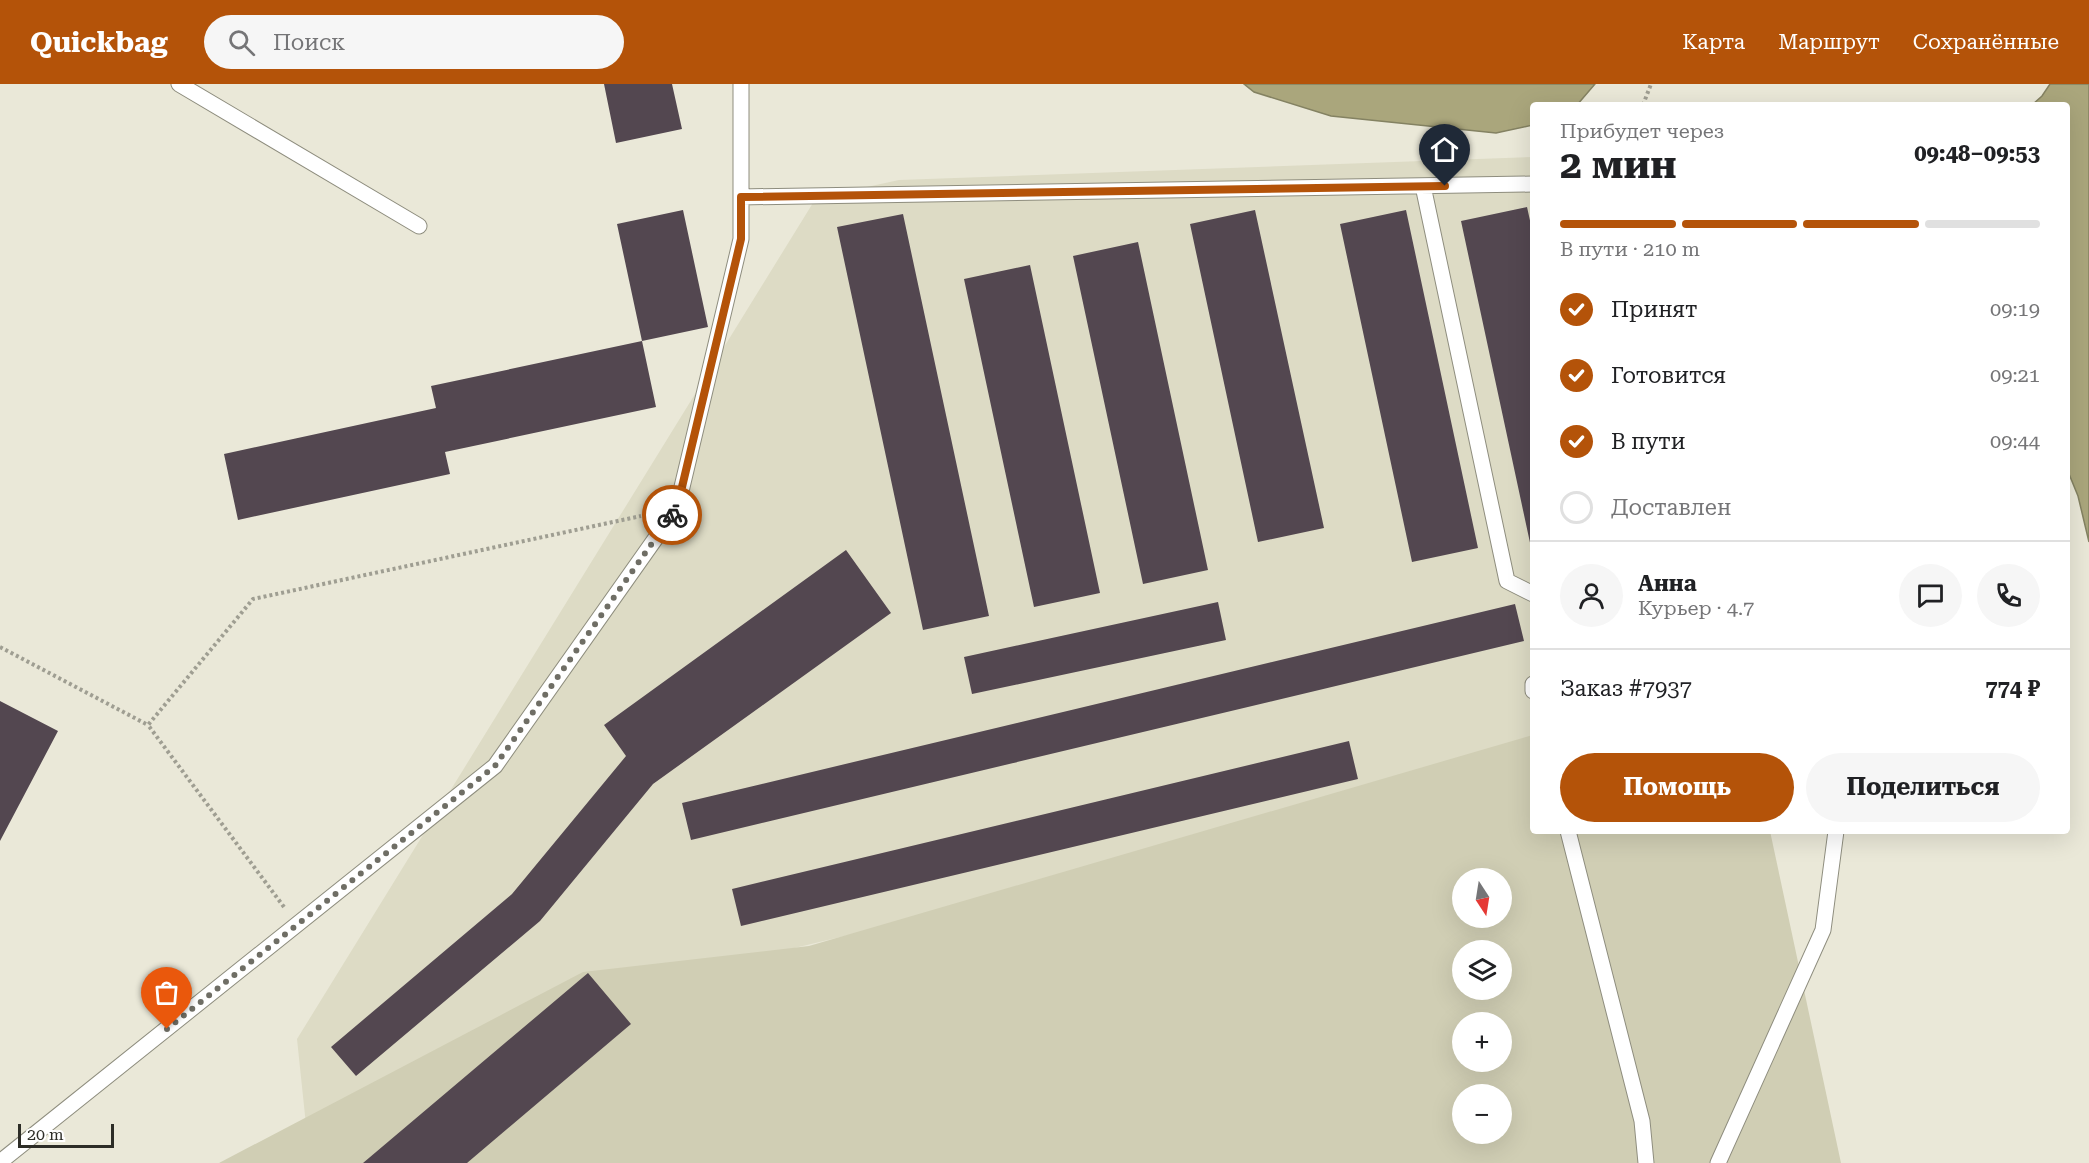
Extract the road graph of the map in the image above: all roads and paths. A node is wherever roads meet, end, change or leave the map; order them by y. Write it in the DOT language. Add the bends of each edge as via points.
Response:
graph roads {
  1 [pos="179,84"];
  2 [pos="741,84"];
  3 [pos="1651,84"];
  4 [pos="1644,102"];
  5 [pos="1530,184"];
  6 [pos="1423,186"];
  7 [pos="741,197"];
  8 [pos="419,226"];
  9 [pos="677,508"];
  10 [pos="1530,592"];
  11 [pos="0,647"];
  12 [pos="148,725"];
  13 [pos="1569,834"];
  14 [pos="1836,834"];
  15 [pos="297,925"];
  16 [pos="0,1162"];
  17 [pos="1646,1163"];
  18 [pos="1718,1163"];
  1 -- 8 [label="lane"];
  2 -- 7 [label="lane"];
  3 -- 4 [label="path"];
  5 -- 6 [label="lane"];
  6 -- 7 [label="lane"];
  6 -- 10 [label="lane" via="1507,580"];
  7 -- 9 [label="lane" via="741,239"];
  9 -- 12 [label="path" via="254,599"];
  9 -- 15 [label="lane" via="495,766"];
  11 -- 12 [label="path"];
  12 -- 15 [label="path"];
  13 -- 17 [label="lane" via="1642,1121"];
  14 -- 18 [label="lane" via="1823,930"];
  15 -- 16 [label="lane"];
}
